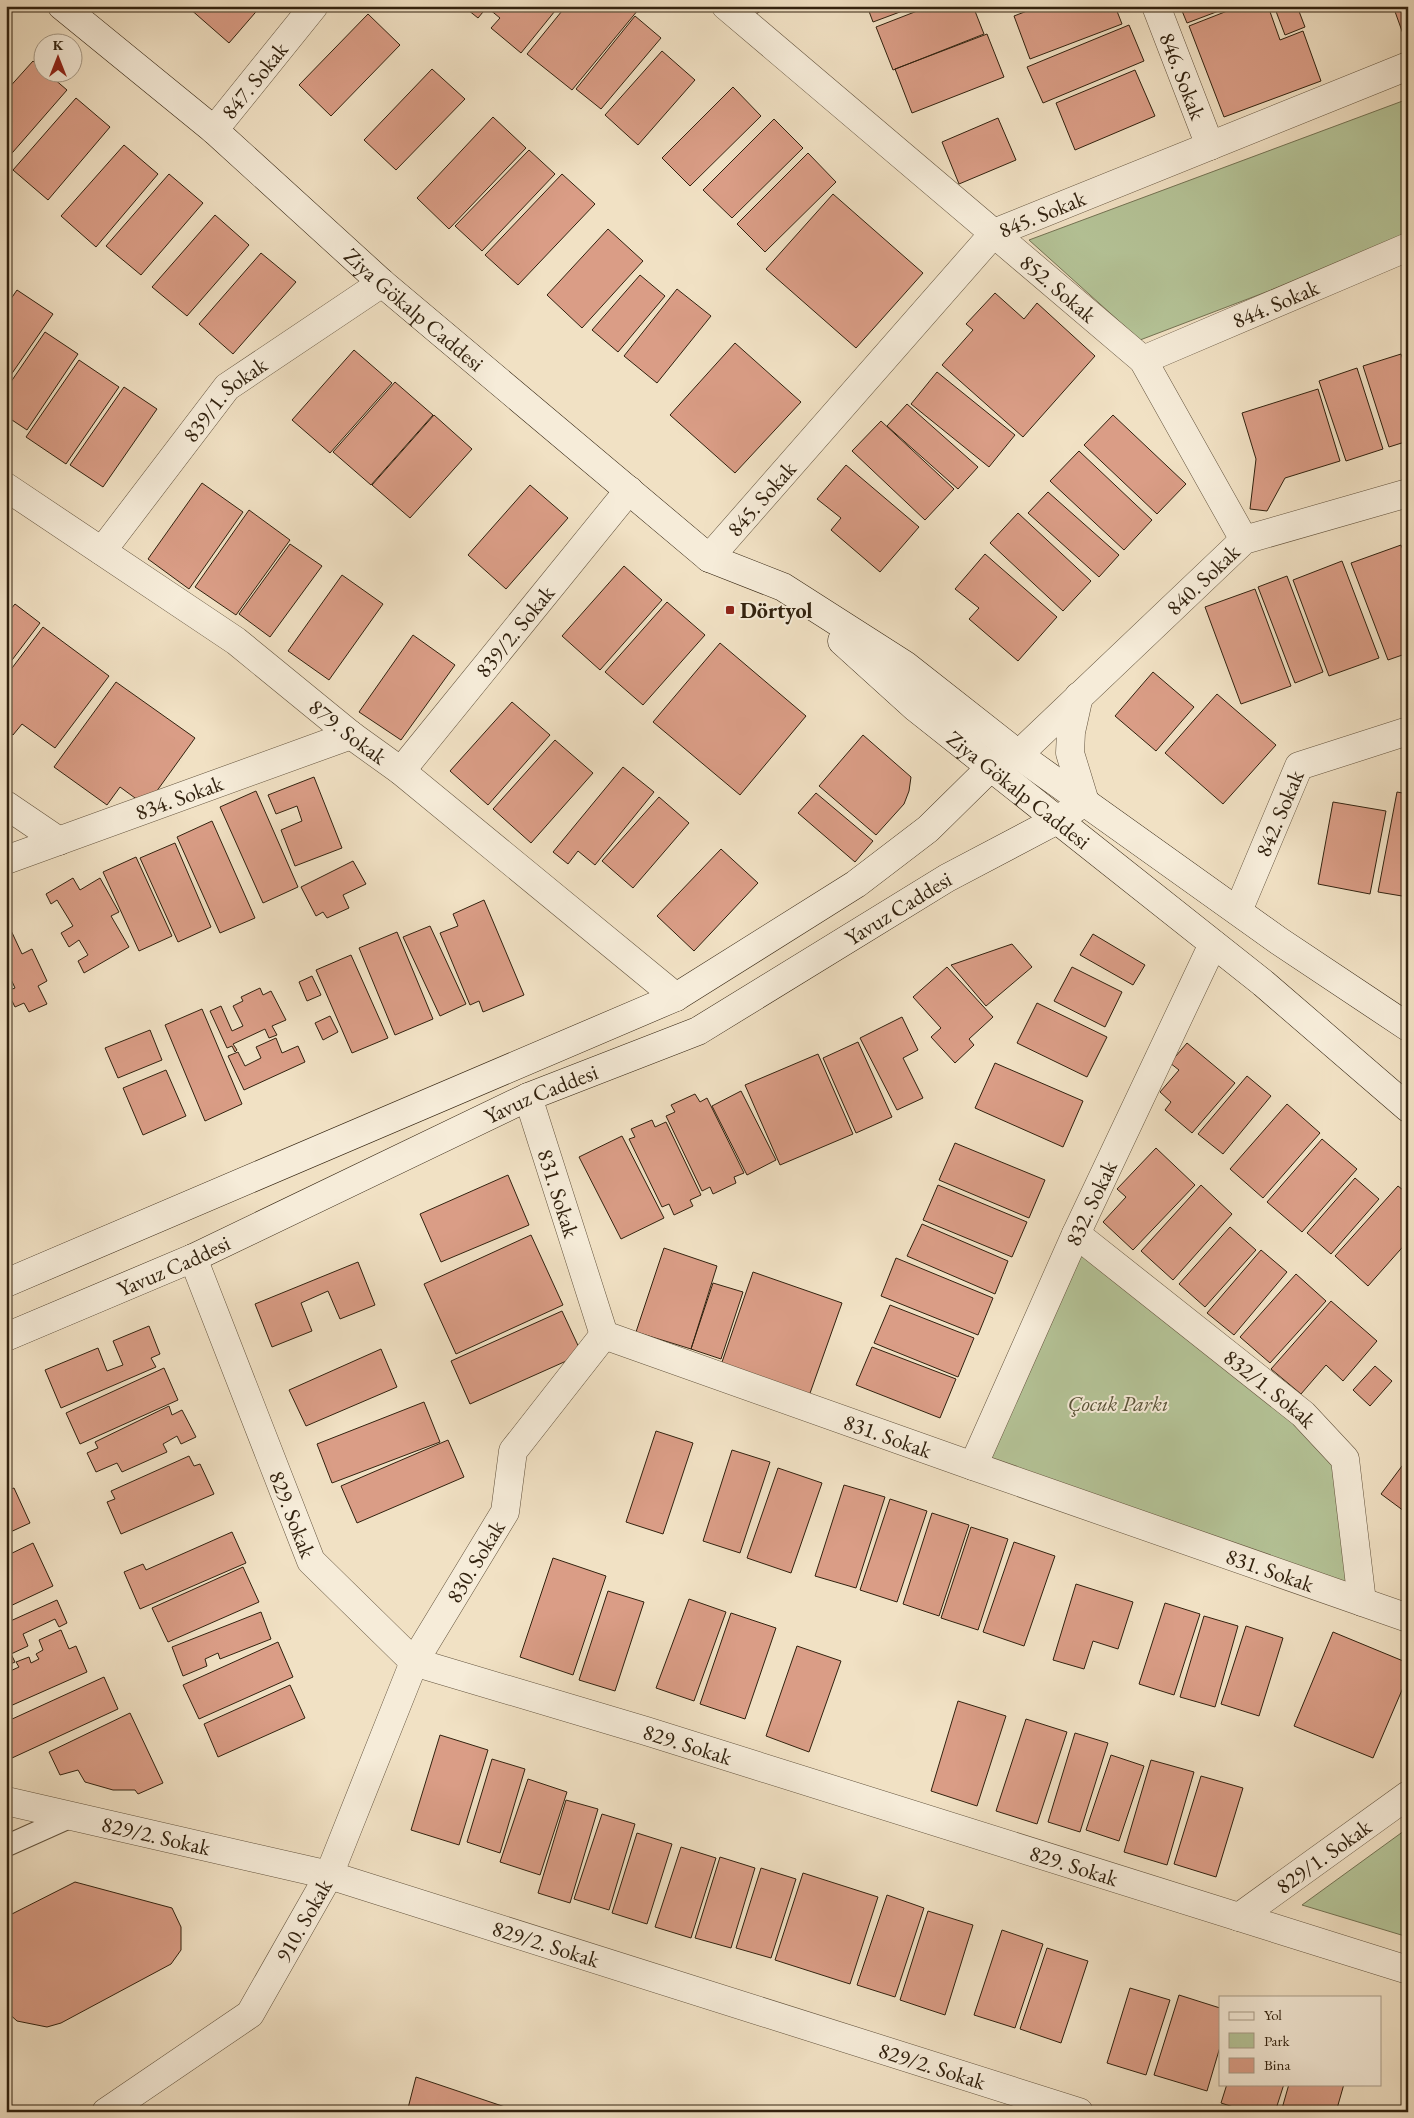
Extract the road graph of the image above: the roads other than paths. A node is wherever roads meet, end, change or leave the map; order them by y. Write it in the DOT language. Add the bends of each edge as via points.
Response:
graph roads {
  1 [pos="62,6"];
  2 [pos="314,6"];
  3 [pos="726,6"];
  4 [pos="1156,6"];
  5 [pos="1408,66"];
  6 [pos="214,130"];
  7 [pos="1210,146"];
  8 [pos="994,233"];
  9 [pos="1408,247"];
  10 [pos="382,283"];
  11 [pos="1143,360"];
  12 [pos="6,487"];
  13 [pos="628,490"];
  14 [pos="1408,493"];
  15 [pos="1244,540"];
  16 [pos="102,551"];
  17 [pos="708,558"];
  18 [pos="783,587"];
  19 [pos="1079,696"];
  20 [pos="1408,731"];
  21 [pos="351,735"];
  22 [pos="1019,754"];
  23 [pos="991,767"];
  24 [pos="401,771"];
  25 [pos="1085,802"];
  26 [pos="6,805"];
  27 [pos="1057,820"];
  28 [pos="59,841"];
  29 [pos="6,860"];
  30 [pos="1238,911"];
  31 [pos="1213,944"];
  32 [pos="676,997"];
  33 [pos="1408,1028"];
  34 [pos="528,1097"];
  35 [pos="1408,1108"];
  36 [pos="1076,1234"];
  37 [pos="193,1258"];
  38 [pos="6,1283"];
  39 [pos="604,1335"];
  40 [pos="6,1336"];
  41 [pos="973,1466"];
  42 [pos="1362,1602"];
  43 [pos="1408,1618"];
  44 [pos="414,1662"];
  45 [pos="1408,1795"];
  46 [pos="6,1802"];
  47 [pos="72,1816"];
  48 [pos="6,1846"];
  49 [pos="329,1875"];
  50 [pos="1239,1917"];
  51 [pos="1408,1970"];
  52 [pos="106,2112"];
  53 [pos="1079,2112"];
  1 -- 6 [label="street, Ziya Gökalp Caddesi"];
  2 -- 6 [label="street, 847. Sokak"];
  3 -- 8 [label="street, 852. Sokak"];
  4 -- 7 [label="street, 846. Sokak"];
  5 -- 7 [label="street, 845. Sokak"];
  6 -- 10 [label="street, Ziya Gökalp Caddesi"];
  7 -- 8 [label="street, 845. Sokak"];
  8 -- 11 [label="street, 852. Sokak"];
  8 -- 17 [label="street, 845. Sokak"];
  9 -- 11 [label="street, 844. Sokak"];
  10 -- 13 [label="street, Ziya Gökalp Caddesi"];
  10 -- 16 [label="street, 839/1. Sokak" via="227,387"];
  11 -- 15 [label="street, 852. Sokak"];
  12 -- 16 [label="street, 879. Sokak"];
  13 -- 17 [label="street, Ziya Gökalp Caddesi"];
  13 -- 24 [label="street, 839/2. Sokak"];
  14 -- 15 [label="street, 840. Sokak"];
  15 -- 19 [label="street, 840. Sokak"];
  16 -- 21 [label="street, 879. Sokak" via="236,641"];
  17 -- 18 [label="street, Ziya Gökalp Caddesi"];
  18 -- 22 [label="street, Ziya Gökalp Caddesi" via="905,665"];
  18 -- 23 [label="street, Ziya Gökalp Caddesi" via="916,708"];
  19 -- 22 [label="street, 840. Sokak"];
  19 -- 25 [label="street" via="1070,753"];
  20 -- 30 [label="street, 842. Sokak" via="1299,766"];
  21 -- 24 [label="street, 879. Sokak"];
  21 -- 28 [label="street, 834. Sokak"];
  22 -- 23 [label="street, Yavuz Caddesi"];
  22 -- 25 [label="street, Ziya Gökalp Caddesi"];
  23 -- 27 [label="street, Ziya Gökalp Caddesi"];
  23 -- 32 [label="street, Yavuz Caddesi" via="928,829 856,884"];
  24 -- 32 [label="street, 879. Sokak"];
  25 -- 27 [label="street, Yavuz Caddesi"];
  25 -- 30 [label="street, Ziya Gökalp Caddesi"];
  26 -- 28 [label="street"];
  27 -- 31 [label="street, Ziya Gökalp Caddesi"];
  27 -- 34 [label="street, Yavuz Caddesi" via="947,878 698,1031"];
  28 -- 29 [label="street, 834. Sokak"];
  30 -- 33 [label="street, Ziya Gökalp Caddesi"];
  31 -- 35 [label="street, Ziya Gökalp Caddesi"];
  31 -- 36 [label="street, 832. Sokak"];
  32 -- 38 [label="street, Yavuz Caddesi"];
  34 -- 37 [label="street, Yavuz Caddesi"];
  34 -- 39 [label="street, 831. Sokak"];
  36 -- 41 [label="street, 832. Sokak"];
  36 -- 42 [label="street, 832/1. Sokak" via="1304,1414 1344,1459"];
  37 -- 40 [label="street, Yavuz Caddesi"];
  37 -- 44 [label="street, 829. Sokak" via="311,1562"];
  39 -- 41 [label="street, 831. Sokak"];
  39 -- 44 [label="street, 830. Sokak" via="513,1451 506,1512"];
  41 -- 42 [label="street, 831. Sokak"];
  42 -- 43 [label="street, 831. Sokak"];
  44 -- 49 [label="street, 910. Sokak"];
  44 -- 50 [label="street, 829. Sokak" via="646,1731"];
  45 -- 50 [label="street, 829/1. Sokak"];
  46 -- 47 [label="street, 829/2. Sokak"];
  47 -- 48 [label="lane"];
  47 -- 49 [label="street, 829/2. Sokak"];
  49 -- 52 [label="street, 910. Sokak" via="250,2014"];
  49 -- 53 [label="street, 829/2. Sokak"];
  50 -- 51 [label="street, 829. Sokak"];
}
